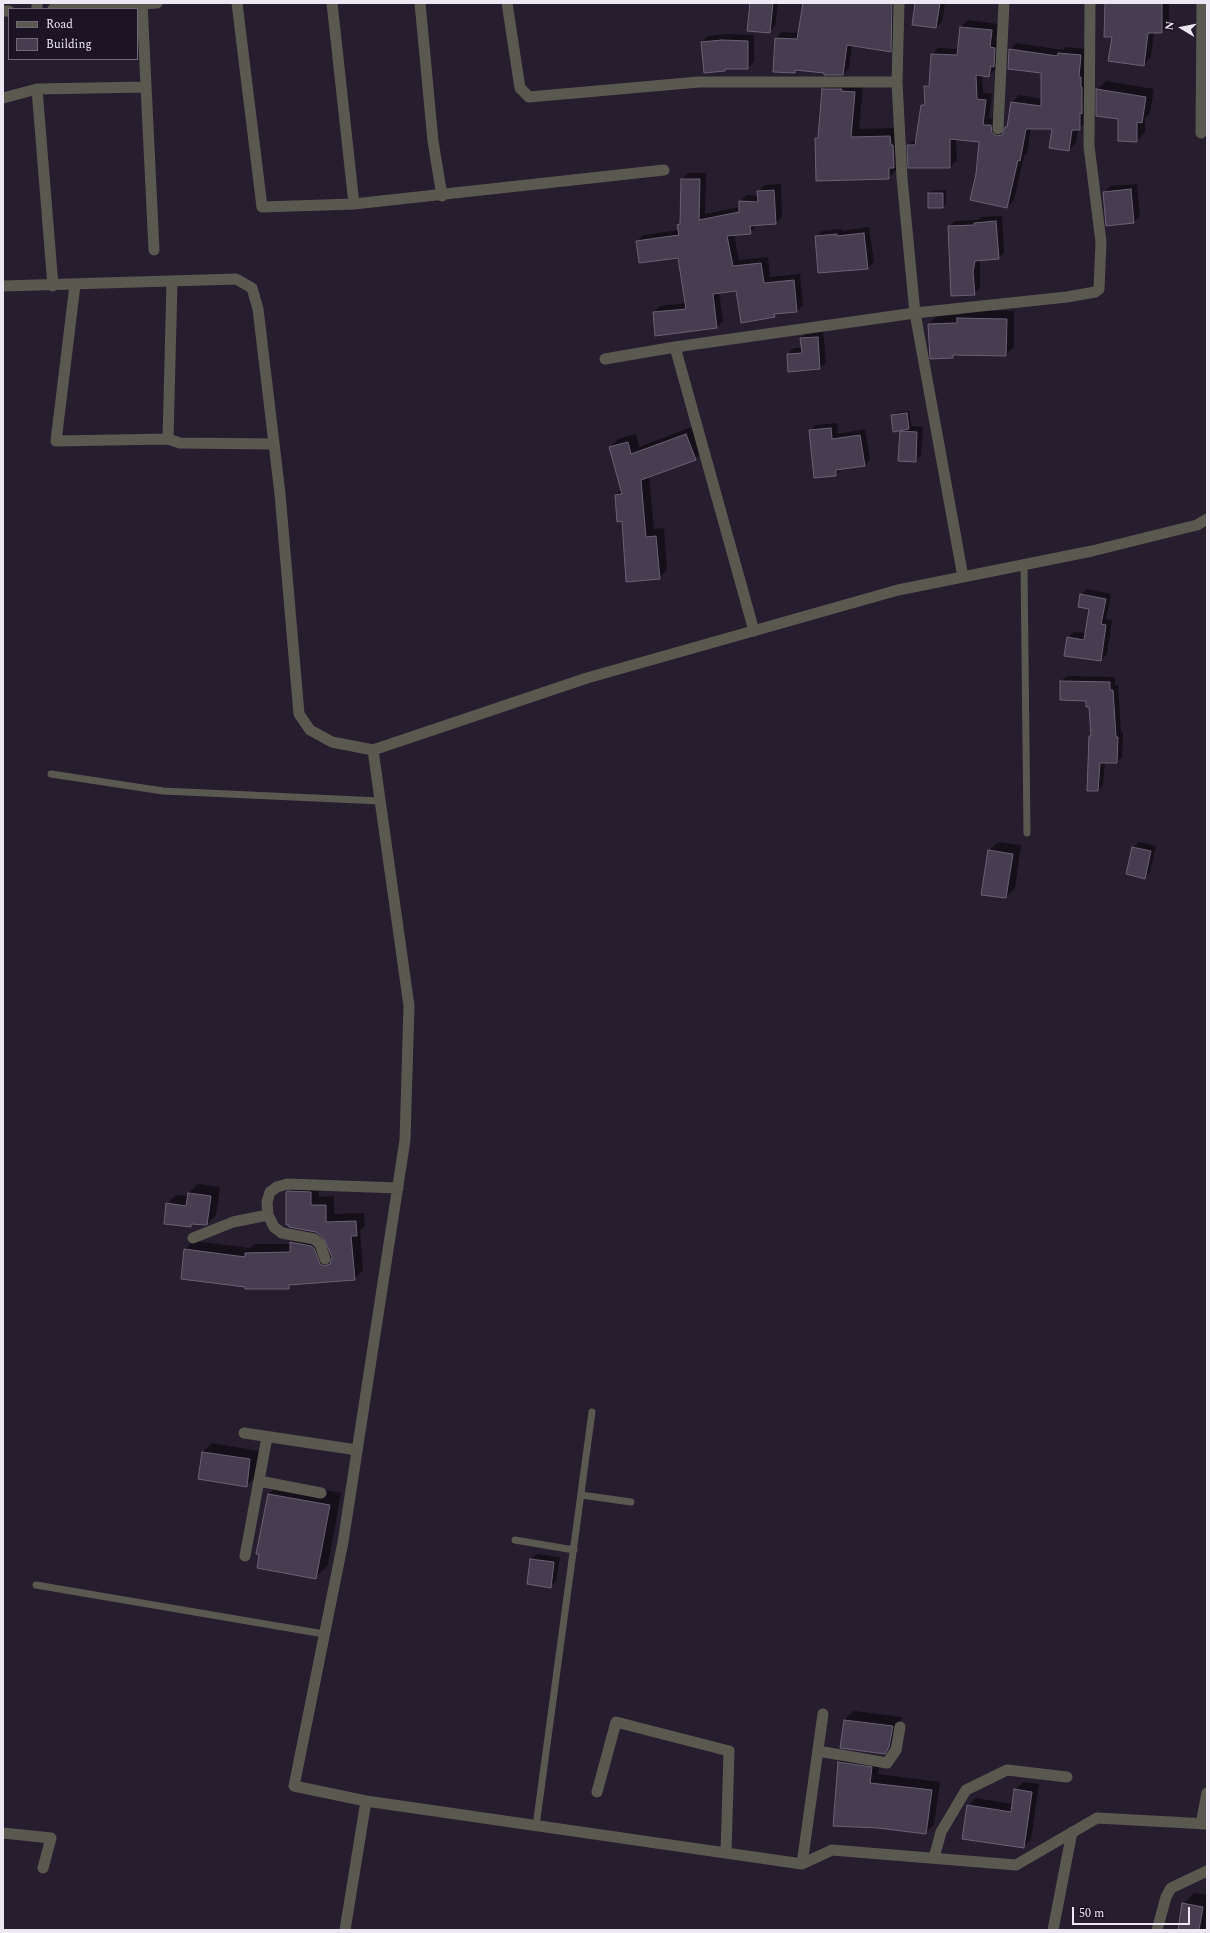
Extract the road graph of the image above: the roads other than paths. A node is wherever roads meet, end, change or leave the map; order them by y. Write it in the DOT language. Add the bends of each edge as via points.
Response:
graph roads {
  1 [pos="157,3"];
  2 [pos="237,3"];
  3 [pos="332,3"];
  4 [pos="420,3"];
  5 [pos="507,3"];
  6 [pos="899,3"];
  7 [pos="1004,3"];
  8 [pos="1090,3"];
  9 [pos="1202,3"];
  10 [pos="142,4"];
  11 [pos="71,8"];
  12 [pos="897,82"];
  13 [pos="145,87"];
  14 [pos="37,89"];
  15 [pos="3,98"];
  16 [pos="998,129"];
  17 [pos="1201,133"];
  18 [pos="664,170"];
  19 [pos="442,196"];
  20 [pos="354,204"];
  21 [pos="154,250"];
  22 [pos="172,282"];
  23 [pos="75,285"];
  24 [pos="3,286"];
  25 [pos="53,286"];
  26 [pos="915,314"];
  27 [pos="674,347"];
  28 [pos="605,359"];
  29 [pos="168,439"];
  30 [pos="274,444"];
  31 [pos="1207,519"];
  32 [pos="1024,565"];
  33 [pos="963,577"];
  34 [pos="754,631"];
  35 [pos="373,750"];
  36 [pos="51,774"];
  37 [pos="380,801"];
  38 [pos="1028,833"];
  39 [pos="398,1188"];
  40 [pos="268,1215"];
  41 [pos="193,1238"];
  42 [pos="325,1259"];
  43 [pos="592,1412"];
  44 [pos="244,1433"];
  45 [pos="267,1437"];
  46 [pos="357,1450"];
  47 [pos="259,1481"];
  48 [pos="321,1493"];
  49 [pos="581,1495"];
  50 [pos="631,1502"];
  51 [pos="516,1540"];
  52 [pos="574,1550"];
  53 [pos="245,1556"];
  54 [pos="36,1585"];
  55 [pos="324,1634"];
  56 [pos="823,1714"];
  57 [pos="900,1727"];
  58 [pos="818,1751"];
  59 [pos="1067,1777"];
  60 [pos="597,1792"];
  61 [pos="1207,1793"];
  62 [pos="366,1801"];
  63 [pos="1204,1824"];
  64 [pos="536,1826"];
  65 [pos="1072,1832"];
  66 [pos="3,1833"];
  67 [pos="726,1853"];
  68 [pos="934,1858"];
  69 [pos="802,1864"];
  70 [pos="43,1868"];
  71 [pos="1207,1871"];
  72 [pos="346,1930"];
  73 [pos="1053,1930"];
  74 [pos="1157,1930"];
  1 -- 10 [label="street"];
  2 -- 20 [label="street" via="262,207"];
  3 -- 20 [label="street"];
  4 -- 19 [label="street" via="433,140"];
  5 -- 12 [label="street" via="520,88 530,97 700,82"];
  6 -- 12 [label="street"];
  7 -- 16 [label="street"];
  8 -- 26 [label="street" via="1089,146 1101,242 1099,289 1067,297"];
  9 -- 17 [label="street"];
  10 -- 11 [label="street"];
  10 -- 13 [label="street"];
  12 -- 26 [label="street" via="902,178"];
  13 -- 14 [label="street"];
  13 -- 21 [label="street"];
  14 -- 15 [label="street"];
  14 -- 25 [label="street"];
  18 -- 19 [label="street"];
  19 -- 20 [label="street"];
  22 -- 23 [label="street"];
  22 -- 29 [label="street"];
  22 -- 30 [label="street" via="236,279 252,288 258,309"];
  23 -- 25 [label="street"];
  23 -- 29 [label="street" via="56,442"];
  24 -- 25 [label="street"];
  26 -- 27 [label="street"];
  26 -- 33 [label="street"];
  27 -- 28 [label="street"];
  27 -- 34 [label="street"];
  29 -- 30 [label="street" via="180,443"];
  30 -- 35 [label="street" via="299,714 310,730 332,742"];
  31 -- 32 [label="street" via="1092,551"];
  32 -- 33 [label="street"];
  32 -- 38 [label="lane"];
  33 -- 34 [label="street" via="898,590"];
  34 -- 35 [label="street" via="587,678"];
  35 -- 37 [label="street"];
  36 -- 37 [label="lane" via="163,792"];
  37 -- 39 [label="street" via="409,1006 405,1140"];
  39 -- 40 [label="street" via="287,1184 270,1192 267,1202"];
  39 -- 46 [label="street"];
  40 -- 41 [label="street" via="233,1222"];
  40 -- 42 [label="street" via="274,1227 282,1233 314,1239 320,1244"];
  43 -- 49 [label="lane"];
  44 -- 45 [label="street"];
  45 -- 46 [label="street"];
  45 -- 47 [label="street"];
  46 -- 55 [label="street" via="343,1542"];
  47 -- 48 [label="street"];
  47 -- 53 [label="street"];
  49 -- 50 [label="lane"];
  49 -- 52 [label="lane"];
  51 -- 52 [label="lane"];
  52 -- 64 [label="lane"];
  54 -- 55 [label="lane"];
  55 -- 62 [label="street" via="294,1786"];
  56 -- 58 [label="street"];
  57 -- 58 [label="street" via="896,1750 887,1763"];
  58 -- 69 [label="street"];
  59 -- 68 [label="street" via="1007,1770 966,1790 941,1832"];
  60 -- 67 [label="street" via="616,1722 729,1751"];
  61 -- 63 [label="street"];
  62 -- 64 [label="street"];
  62 -- 72 [label="street"];
  63 -- 65 [label="street" via="1097,1818"];
  64 -- 67 [label="street"];
  65 -- 68 [label="street" via="1016,1865"];
  65 -- 73 [label="street"];
  66 -- 70 [label="street" via="51,1838"];
  67 -- 69 [label="street"];
  68 -- 69 [label="street" via="832,1850"];
  71 -- 74 [label="street" via="1171,1888"];
}
